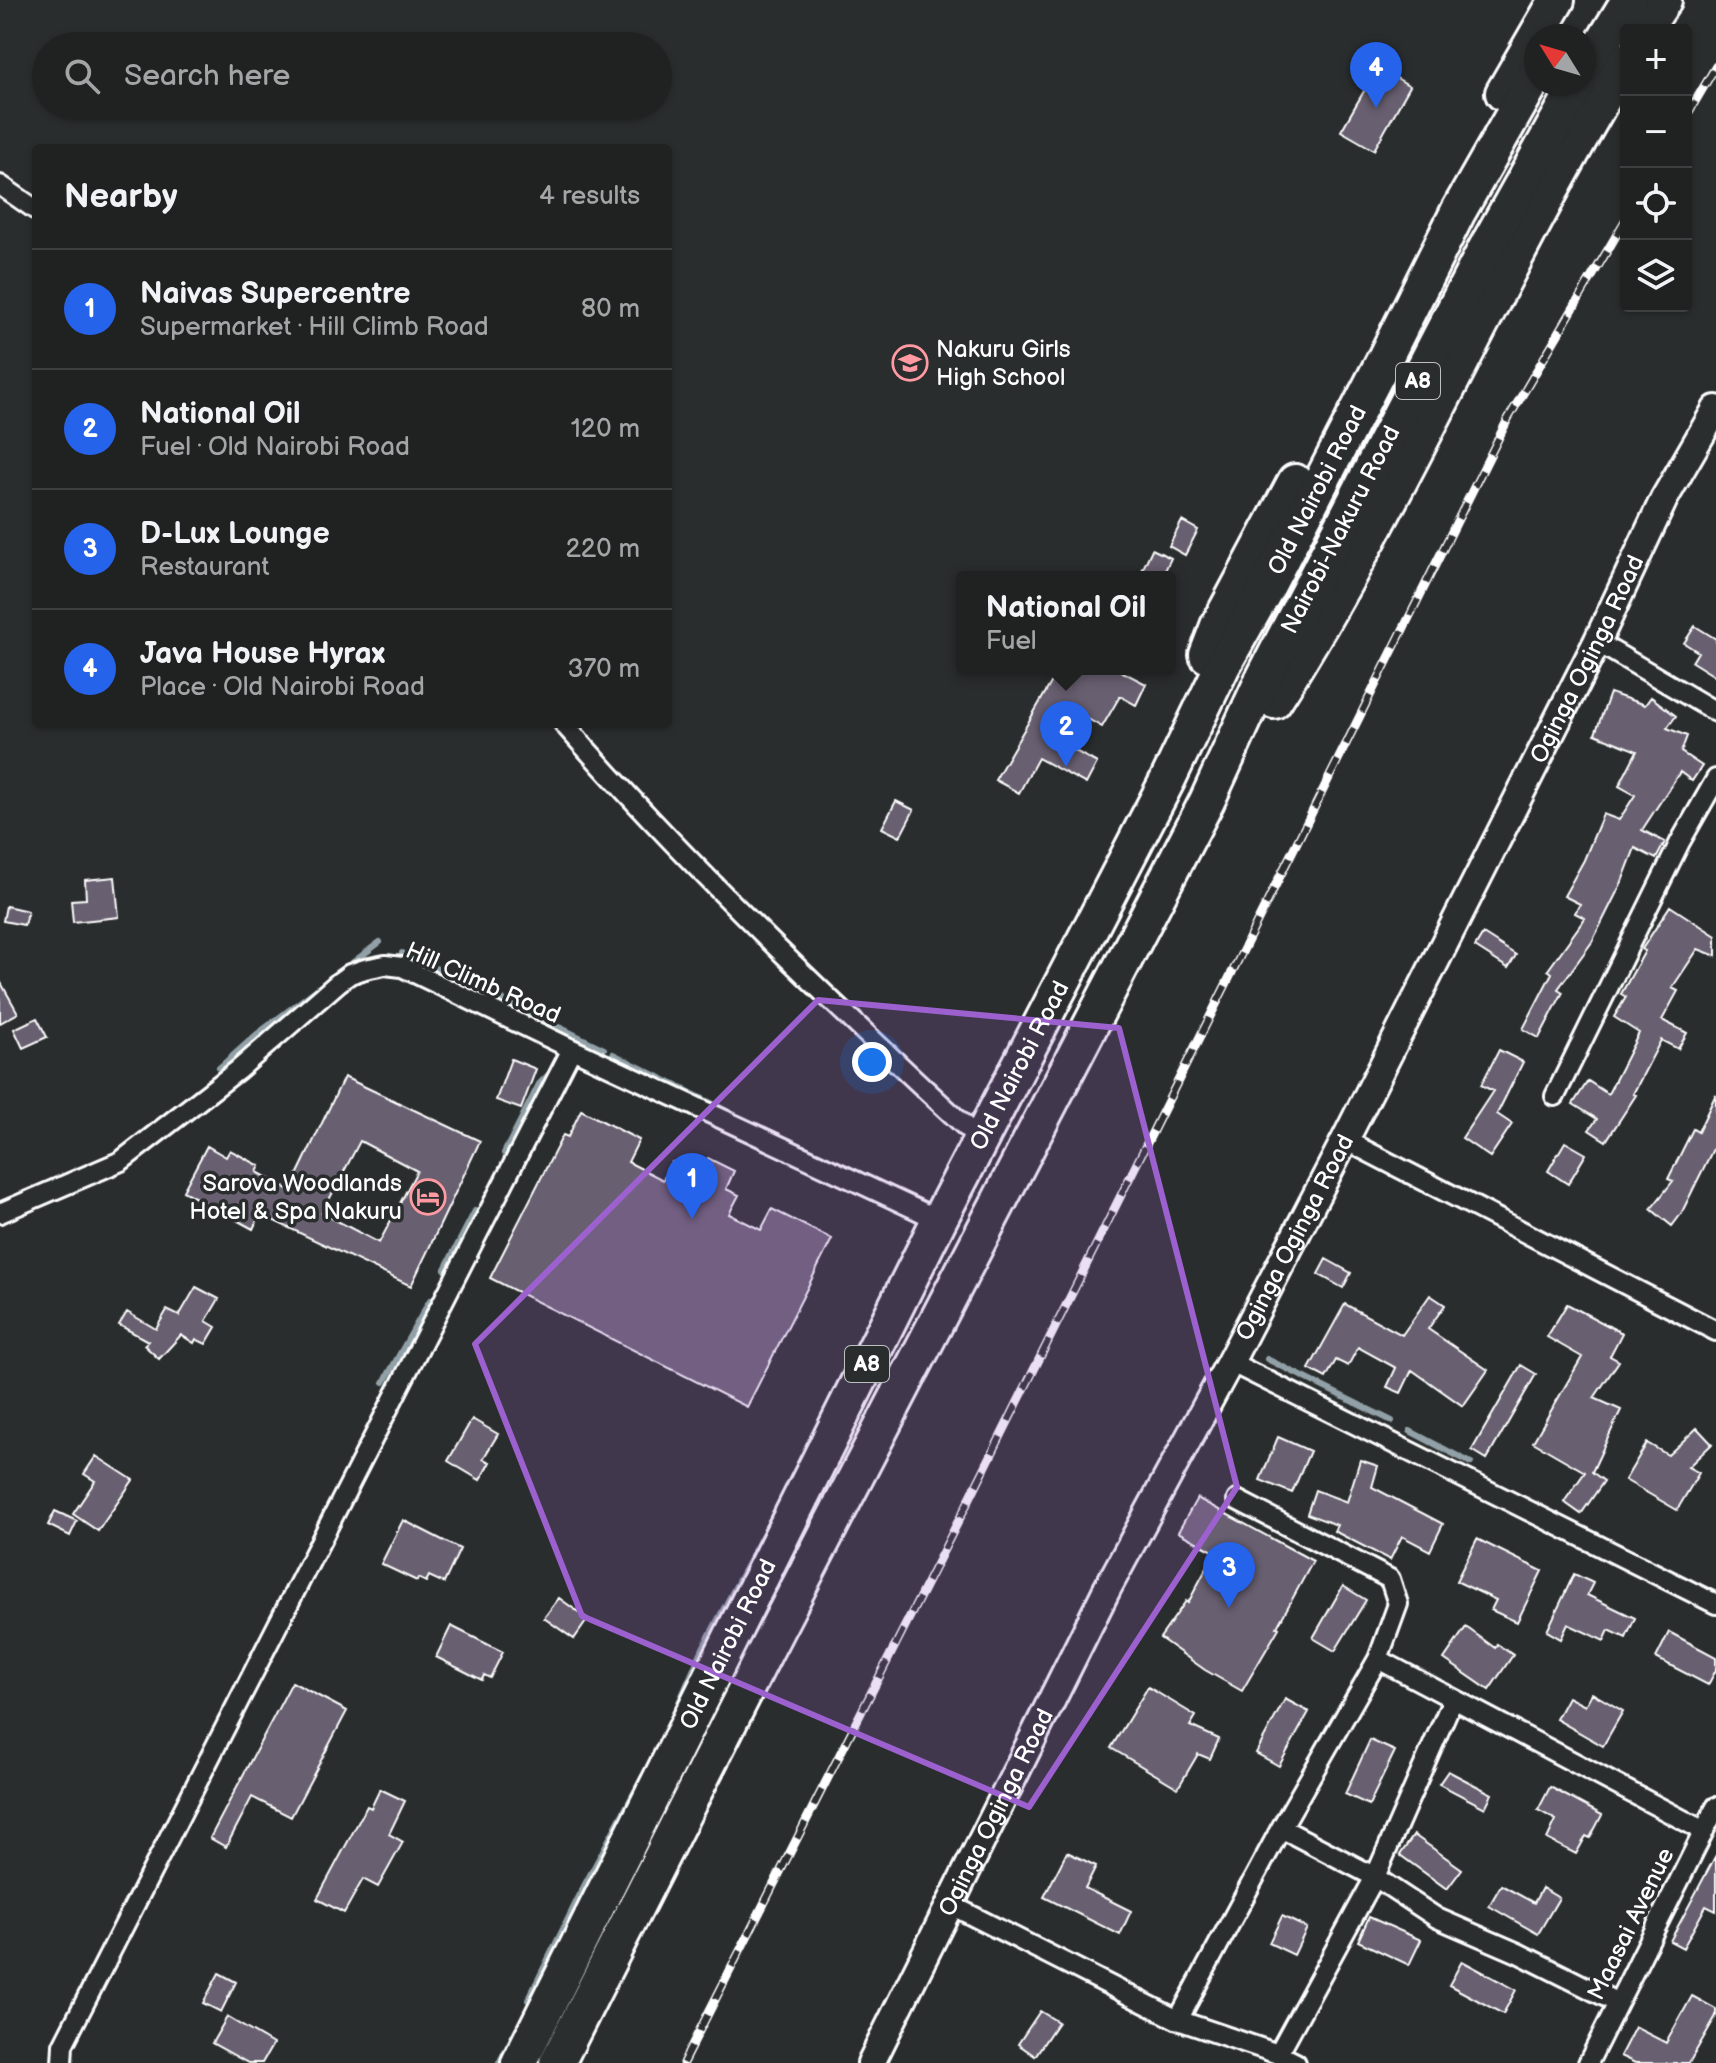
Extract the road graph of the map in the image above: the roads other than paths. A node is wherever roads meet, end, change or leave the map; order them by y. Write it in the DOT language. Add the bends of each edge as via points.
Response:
graph roads {
  1 [pos="1557,0"];
  2 [pos="1582,0"];
  3 [pos="1629,0"];
  4 [pos="1664,0"];
  5 [pos="1567,24"];
  6 [pos="1648,24"];
  7 [pos="1596,54"];
  8 [pos="1620,70"];
  9 [pos="1524,96"];
  10 [pos="1571,96"];
  11 [pos="0,185"];
  12 [pos="32,207"];
  13 [pos="1716,409"];
  14 [pos="1597,642"];
  15 [pos="1262,681"];
  16 [pos="1716,712"];
  17 [pos="568,728"];
  18 [pos="1716,779"];
  19 [pos="1167,781"];
  20 [pos="1207,801"];
  21 [pos="572,1049"];
  22 [pos="1555,1096"];
  23 [pos="1345,1140"];
  24 [pos="981,1141"];
  25 [pos="0,1213"];
  26 [pos="939,1220"];
  27 [pos="1716,1331"];
  28 [pos="1230,1362"];
  29 [pos="1237,1500"];
  30 [pos="1716,1604"];
  31 [pos="1378,1659"];
  32 [pos="1453,1699"];
  33 [pos="1716,1807"];
  34 [pos="1281,1828"];
  35 [pos="1704,1831"];
  36 [pos="1375,1877"];
  37 [pos="951,1905"];
  38 [pos="1618,2003"];
  39 [pos="1178,2020"];
  40 [pos="1278,2054"];
  41 [pos="62,2063"];
  42 [pos="519,2063"];
  43 [pos="557,2063"];
  44 [pos="871,2063"];
  45 [pos="1296,2063"];
  46 [pos="1588,2063"];
  1 -- 19 [label="highway" via="1218,626 1188,702"];
  2 -- 5 [label="highway"];
  3 -- 7 [label="highway"];
  4 -- 6 [label="highway"];
  8 -- 20 [label="highway" via="1567,159 1311,644"];
  9 -- 19 [label="highway, Old Nairobi Road / A8" via="1458,212"];
  10 -- 15 [label="highway, Nairobi-Nakuru Road / A8" via="1486,248"];
  11 -- 12 [label="street"];
  13 -- 14 [label="street, Oginga Oginga Road" via="1664,499"];
  14 -- 16 [label="street"];
  14 -- 23 [label="street, Oginga Oginga Road"];
  15 -- 20 [label="highway, Old Nairobi Road / A8"];
  17 -- 24 [label="street" via="808,979"];
  18 -- 22 [label="street"];
  19 -- 24 [label="highway, Old Nairobi Road / A8"];
  20 -- 43 [label="highway, Old Nairobi Road / A8"];
  21 -- 25 [label="street, Hill Climb Road" via="402,967 365,969 339,982 121,1161"];
  21 -- 26 [label="street, Hill Climb Road"];
  21 -- 41 [label="street" via="63,2045"];
  23 -- 27 [label="street"];
  23 -- 28 [label="street, Oginga Oginga Road"];
  24 -- 26 [label="highway, Old Nairobi Road / A8"];
  26 -- 42 [label="highway, Old Nairobi Road / A8"];
  28 -- 30 [label="street"];
  28 -- 37 [label="street, Oginga Oginga Road" via="1107,1589"];
  29 -- 31 [label="street" via="1390,1579 1398,1604"];
  31 -- 32 [label="street"];
  31 -- 34 [label="street"];
  32 -- 35 [label="street"];
  32 -- 36 [label="street"];
  33 -- 35 [label="street, Maasai Avenue"];
  34 -- 36 [label="street"];
  34 -- 39 [label="street"];
  35 -- 38 [label="street, Maasai Avenue"];
  36 -- 38 [label="street" via="1437,1918"];
  36 -- 40 [label="street"];
  37 -- 39 [label="street"];
  37 -- 44 [label="street, Oginga Oginga Road"];
  38 -- 46 [label="street, Maasai Avenue"];
  39 -- 40 [label="street"];
  40 -- 45 [label="street"];
}
